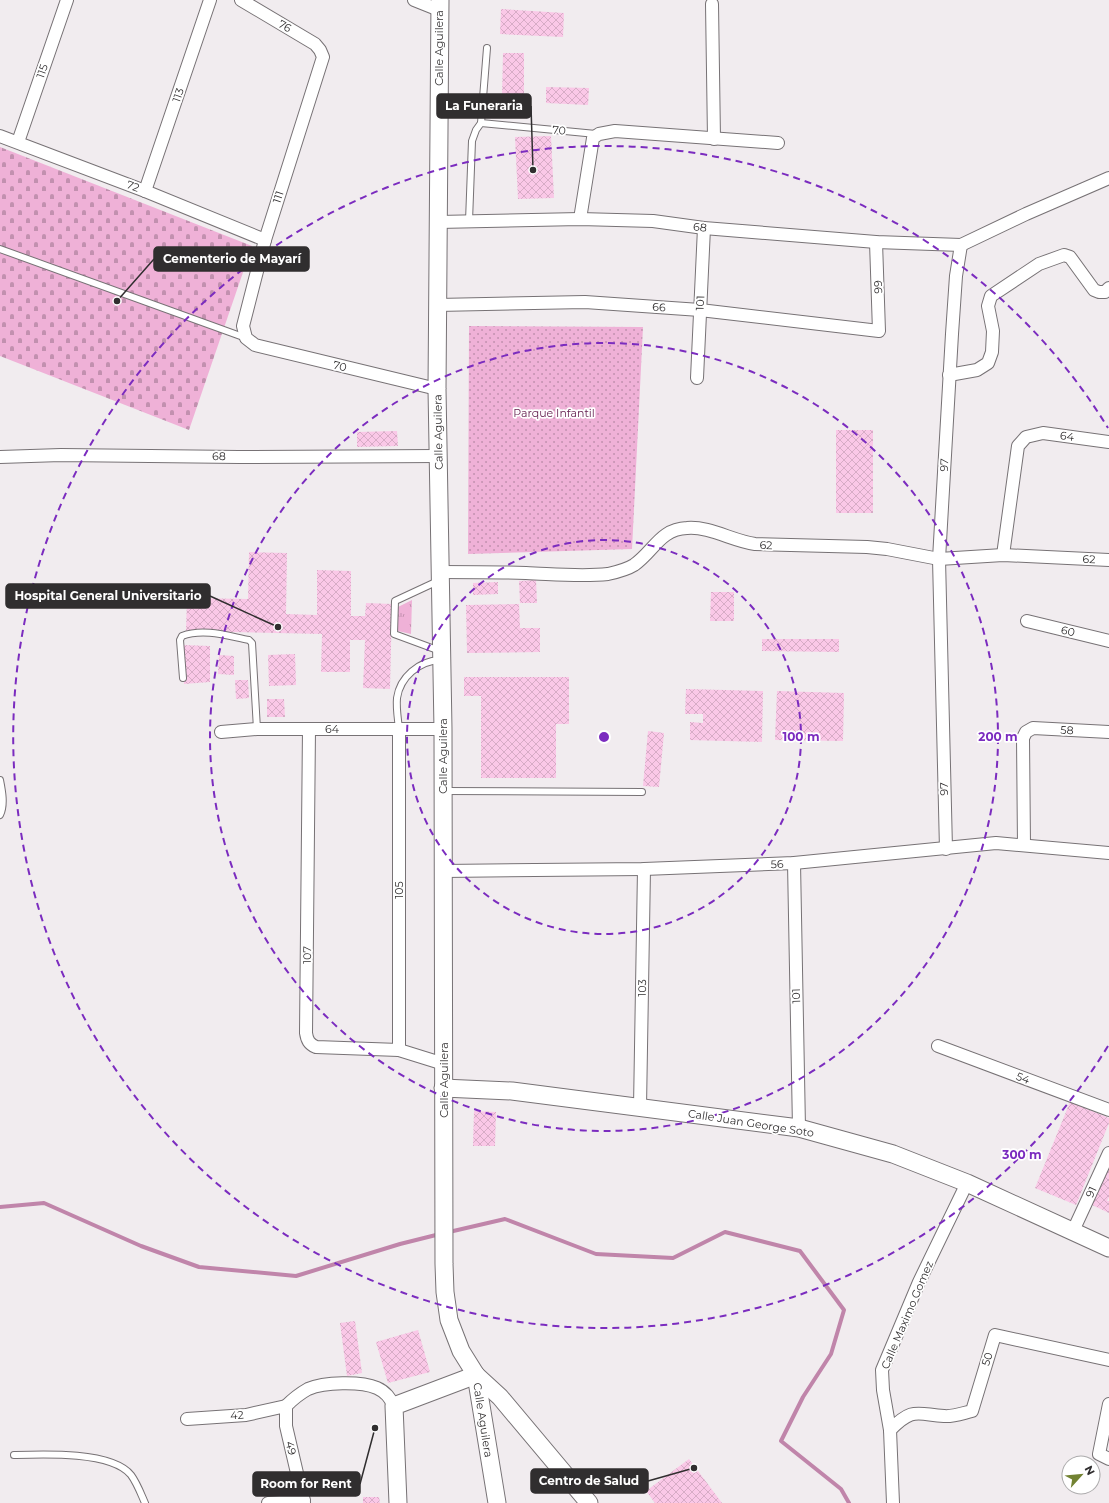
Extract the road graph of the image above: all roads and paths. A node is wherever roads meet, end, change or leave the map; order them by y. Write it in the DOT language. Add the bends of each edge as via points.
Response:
graph roads {
  1 [pos="67,0"];
  2 [pos="210,0"];
  3 [pos="241,0"];
  4 [pos="414,0"];
  5 [pos="712,4"];
  6 [pos="439,5"];
  7 [pos="487,48"];
  8 [pos="323,57"];
  9 [pos="481,123"];
  10 [pos="599,134"];
  11 [pos="0,136"];
  12 [pos="714,139"];
  13 [pos="18,142"];
  14 [pos="778,143"];
  15 [pos="1109,178"];
  16 [pos="145,191"];
  17 [pos="580,219"];
  18 [pos="469,221"];
  19 [pos="438,222"];
  20 [pos="704,228"];
  21 [pos="265,240"];
  22 [pos="876,242"];
  23 [pos="961,245"];
  24 [pos="0,249"];
  25 [pos="1109,288"];
  26 [pos="438,305"];
  27 [pos="700,310"];
  28 [pos="879,331"];
  29 [pos="246,338"];
  30 [pos="950,375"];
  31 [pos="696,378"];
  32 [pos="437,389"];
  33 [pos="1109,442"];
  34 [pos="438,456"];
  35 [pos="0,457"];
  36 [pos="1003,555"];
  37 [pos="939,559"];
  38 [pos="1109,560"];
  39 [pos="440,576"];
  40 [pos="1027,621"];
  41 [pos="1109,641"];
  42 [pos="441,656"];
  43 [pos="183,678"];
  44 [pos="257,729"];
  45 [pos="309,729"];
  46 [pos="398,729"];
  47 [pos="443,729"];
  48 [pos="221,732"];
  49 [pos="1109,732"];
  50 [pos="0,780"];
  51 [pos="443,791"];
  52 [pos="642,792"];
  53 [pos="0,815"];
  54 [pos="1024,845"];
  55 [pos="946,849"];
  56 [pos="1109,853"];
  57 [pos="794,864"];
  58 [pos="644,869"];
  59 [pos="443,871"];
  60 [pos="938,1046"];
  61 [pos="399,1050"];
  62 [pos="444,1064"];
  63 [pos="444,1088"];
  64 [pos="640,1107"];
  65 [pos="1109,1110"];
  66 [pos="798,1128"];
  67 [pos="1109,1153"];
  68 [pos="967,1182"];
  69 [pos="1073,1231"];
  70 [pos="1109,1248"];
  71 [pos="1109,1360"];
  72 [pos="476,1375"];
  73 [pos="502,1400"];
  74 [pos="1109,1404"];
  75 [pos="286,1406"];
  76 [pos="394,1406"];
  77 [pos="482,1409"];
  78 [pos="188,1419"];
  79 [pos="890,1430"];
  80 [pos="14,1455"];
  81 [pos="1109,1459"];
  82 [pos="304,1501"];
  83 [pos="145,1503"];
  84 [pos="268,1503"];
  85 [pos="398,1503"];
  86 [pos="497,1503"];
  87 [pos="589,1503"];
  88 [pos="892,1503"];
  1 -- 13 [label="street, 115"];
  2 -- 16 [label="street, 113"];
  3 -- 8 [label="street, 76" via="315,44"];
  4 -- 6 [label="street"];
  5 -- 12 [label="street"];
  6 -- 19 [label="main road, Calle Aguilera"];
  7 -- 9 [label="lane"];
  8 -- 21 [label="street, 111"];
  9 -- 10 [label="lane, 70"];
  9 -- 18 [label="lane" via="472,140"];
  10 -- 12 [label="street, 70" via="615,131"];
  10 -- 17 [label="street" via="593,138"];
  11 -- 13 [label="street, 72"];
  12 -- 14 [label="street, 70"];
  13 -- 16 [label="street, 72"];
  15 -- 23 [label="street"];
  16 -- 21 [label="street, 72"];
  17 -- 18 [label="street, 68"];
  17 -- 20 [label="street, 68" via="653,221"];
  18 -- 19 [label="street, 68"];
  19 -- 26 [label="main road, Calle Aguilera"];
  20 -- 22 [label="street, 68"];
  20 -- 27 [label="street, 101"];
  21 -- 29 [label="street, 111" via="243,326"];
  22 -- 23 [label="street, 68"];
  22 -- 28 [label="street, 99"];
  23 -- 30 [label="street, 97" via="956,276"];
  24 -- 29 [label="lane"];
  25 -- 30 [label="street" via="1105,292 1094,290 1070,257 1064,255 1039,264 991,296 988,306 993,331 992,352 988,363 977,370"];
  26 -- 27 [label="street, 66" via="585,302"];
  26 -- 32 [label="main road, Calle Aguilera"];
  27 -- 28 [label="street, 66"];
  27 -- 31 [label="street, 101"];
  29 -- 32 [label="street, 70" via="255,345"];
  30 -- 37 [label="street, 97"];
  32 -- 34 [label="main road, Calle Aguilera"];
  33 -- 36 [label="street, 64" via="1042,433 1026,437 1018,446"];
  34 -- 35 [label="street, 68"];
  34 -- 39 [label="main road, Calle Aguilera"];
  36 -- 37 [label="street, 62"];
  36 -- 38 [label="street, 62"];
  37 -- 39 [label="street, 62" via="867,547 755,544 697,528 686,528 672,530 634,565 608,574 567,575 491,571"];
  37 -- 55 [label="street, 97"];
  39 -- 42 [label="main road, Calle Aguilera"];
  39 -- 42 [label="lane" via="395,601 394,634"];
  40 -- 41 [label="street, 60"];
  42 -- 46 [label="lane" via="414,669 400,686 397,699"];
  42 -- 47 [label="main road, Calle Aguilera"];
  43 -- 44 [label="lane" via="180,640 182,636 215,633 249,640 252,643"];
  44 -- 45 [label="street, 64"];
  44 -- 48 [label="street, 64"];
  45 -- 46 [label="street, 64"];
  45 -- 61 [label="street, 107" via="307,1039 311,1044 321,1048"];
  46 -- 47 [label="street, 64"];
  46 -- 61 [label="street, 105"];
  47 -- 51 [label="main road, Calle Aguilera"];
  49 -- 54 [label="street, 58" via="1033,728 1026,732 1023,738"];
  50 -- 53 [label="lane"];
  51 -- 52 [label="lane"];
  51 -- 59 [label="main road, Calle Aguilera"];
  54 -- 55 [label="street, 56" via="996,843"];
  54 -- 56 [label="street, 56"];
  55 -- 57 [label="street, 56"];
  57 -- 58 [label="street, 56"];
  57 -- 66 [label="street, 101"];
  58 -- 59 [label="street, 56"];
  58 -- 64 [label="street, 103"];
  59 -- 62 [label="main road, Calle Aguilera"];
  60 -- 65 [label="street, 54"];
  61 -- 62 [label="street, 107"];
  62 -- 63 [label="main road, Calle Aguilera"];
  63 -- 64 [label="main road, Calle Juan George Soto" via="512,1091"];
  63 -- 72 [label="main road, Calle Aguilera" via="445,1292 449,1320 461,1351"];
  64 -- 66 [label="main road, Calle Juan George Soto"];
  66 -- 68 [label="main road, Calle Juan George Soto" via="893,1154"];
  67 -- 69 [label="street, 91"];
  68 -- 69 [label="main road, Calle Juan George Soto"];
  68 -- 79 [label="street, Calle Maximo Gomez" via="919,1282 882,1370"];
  69 -- 70 [label="main road, Calle Juan George Soto"];
  71 -- 79 [label="street, 50" via="995,1335 972,1411 946,1417 924,1413 912,1414 901,1419"];
  72 -- 73 [label="main road"];
  72 -- 76 [label="main road"];
  72 -- 77 [label="main road, Calle Aguilera"];
  73 -- 77 [label="main road" via="488,1402"];
  73 -- 87 [label="main road"];
  74 -- 81 [label="street" via="1099,1454"];
  75 -- 76 [label="street" via="296,1396 309,1389 325,1384 354,1384 377,1388 389,1396"];
  75 -- 78 [label="street, 42" via="246,1415"];
  75 -- 82 [label="street, 49" via="286,1426"];
  76 -- 85 [label="main road"];
  77 -- 86 [label="main road, Calle Aguilera"];
  79 -- 88 [label="street, Calle Maximo Gomez"];
  80 -- 83 [label="lane" via="82,1456 109,1462 121,1467 130,1475"];
  82 -- 84 [label="street"];
}
